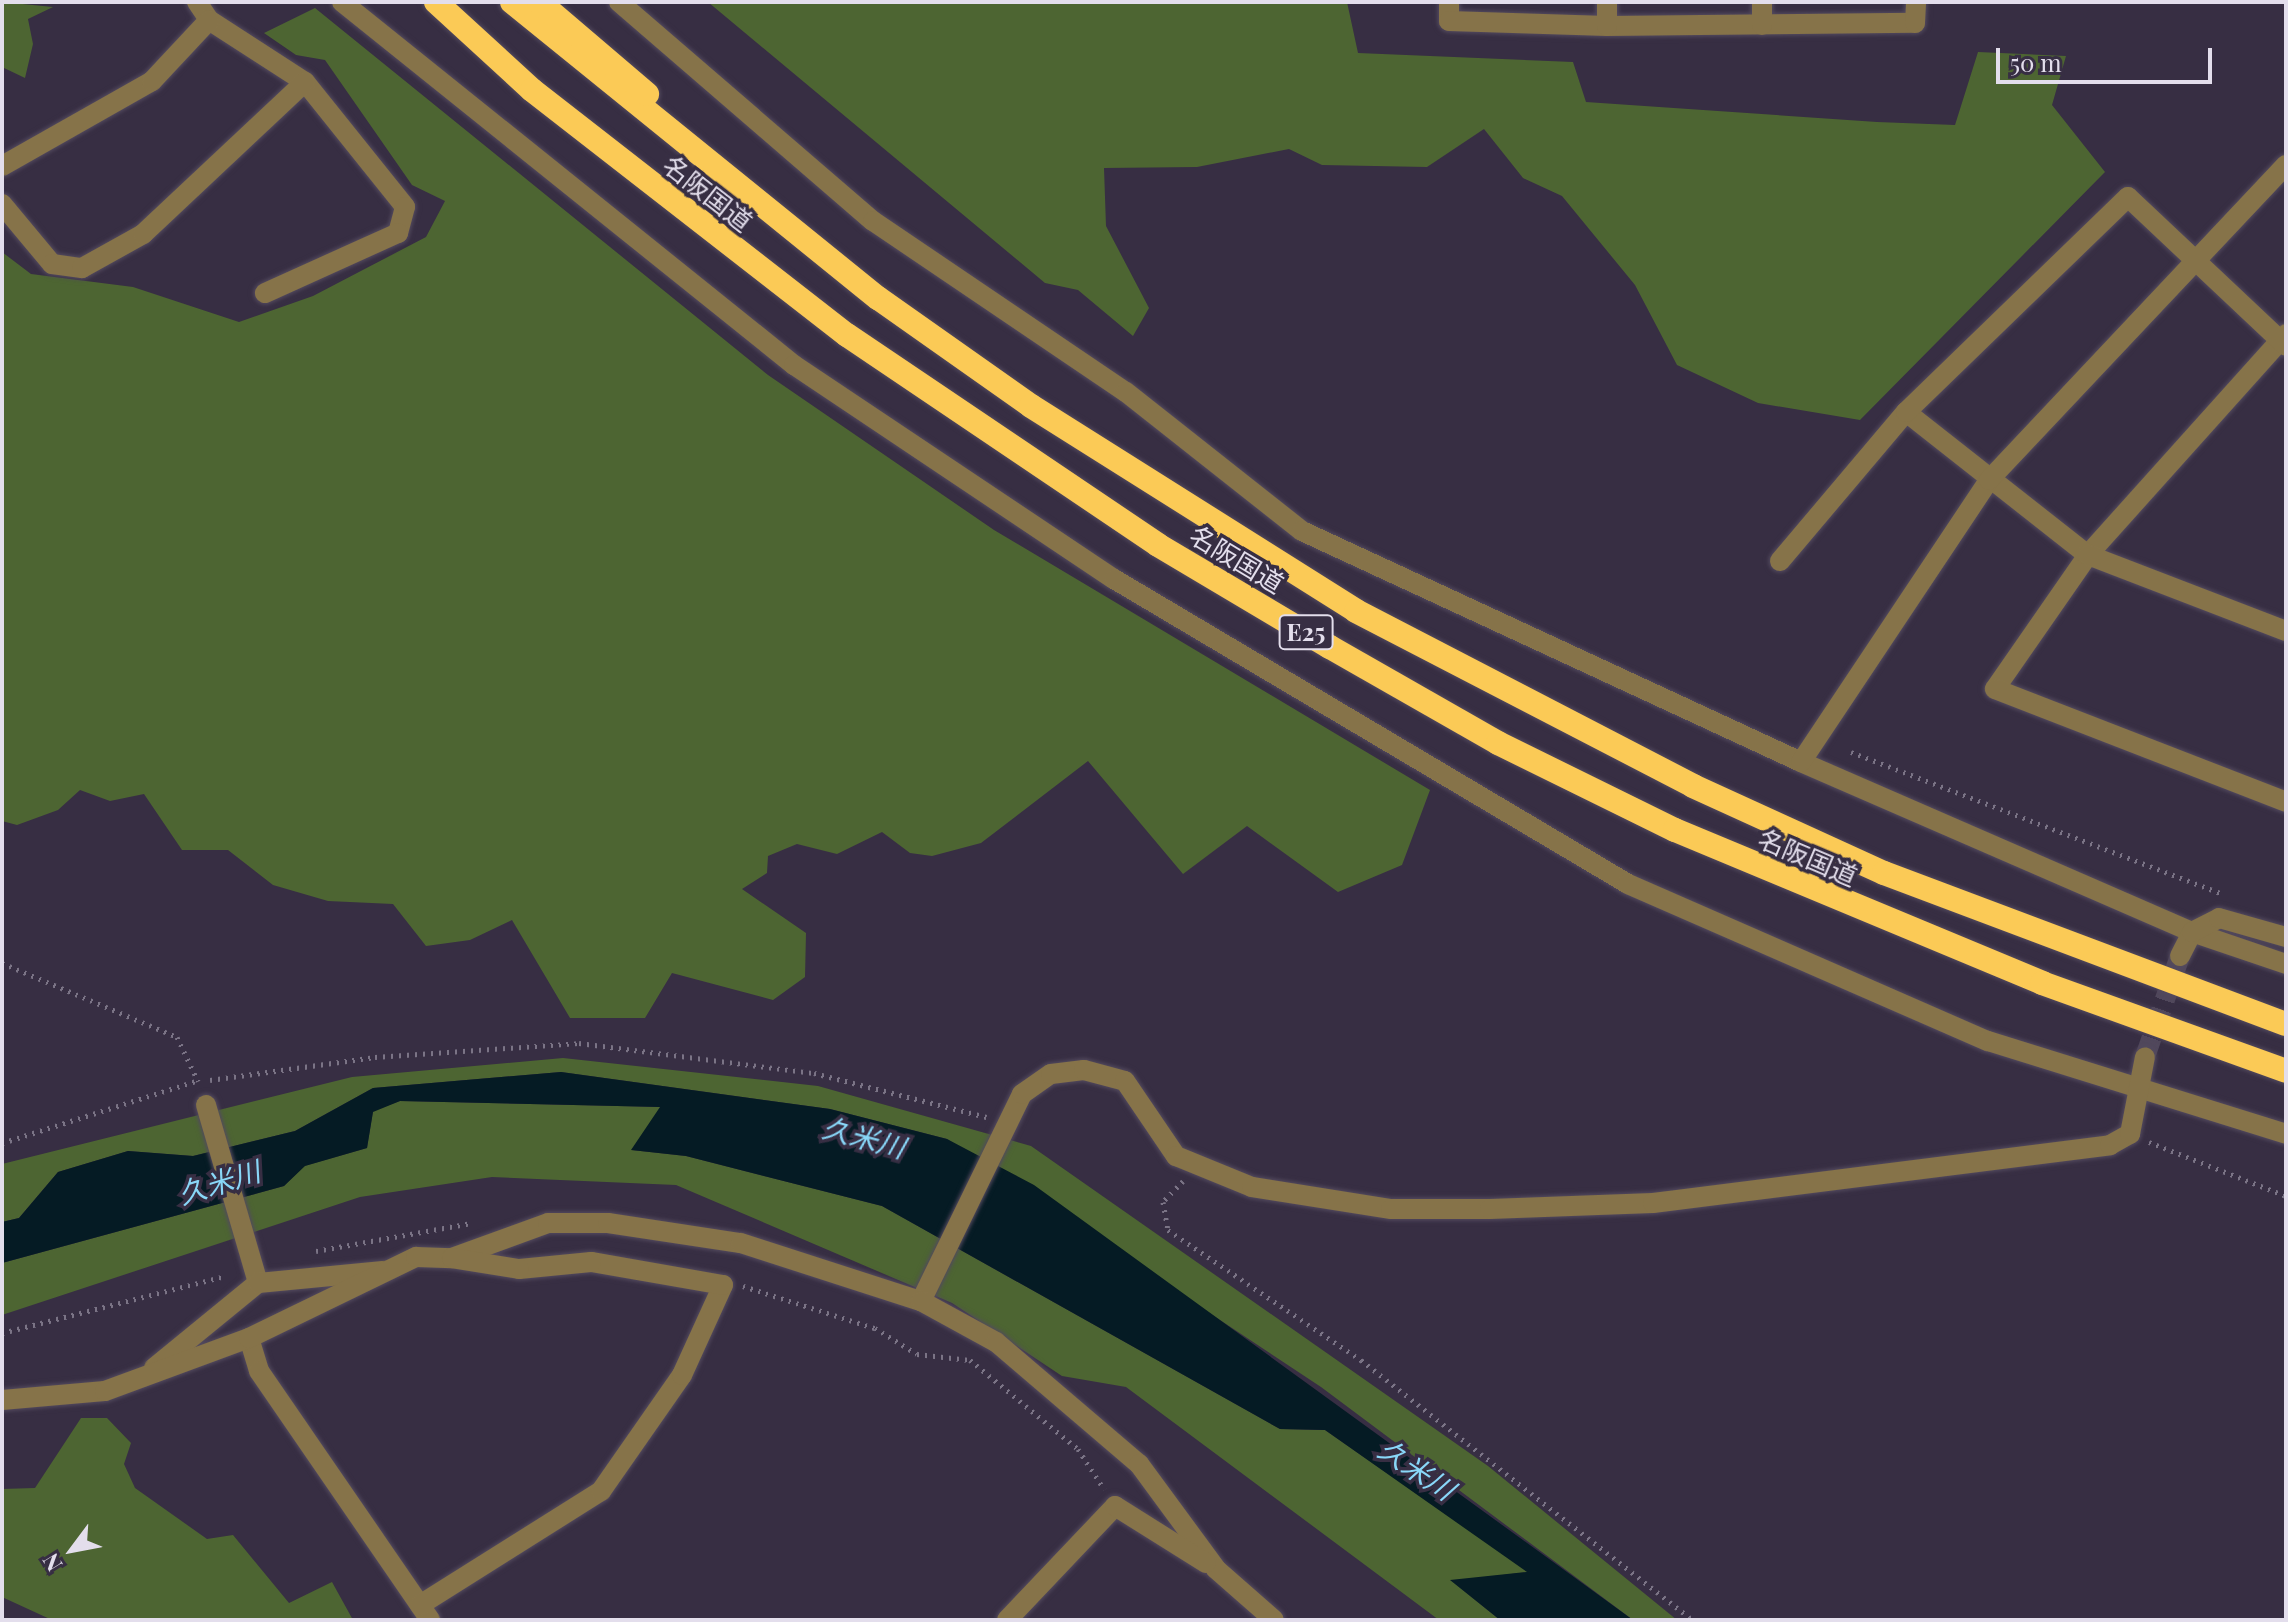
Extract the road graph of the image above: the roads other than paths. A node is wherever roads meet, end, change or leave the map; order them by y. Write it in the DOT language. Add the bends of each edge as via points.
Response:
graph roads {
  1 [pos="197,2"];
  2 [pos="342,2"];
  3 [pos="415,2"];
  4 [pos="436,2"];
  5 [pos="512,2"];
  6 [pos="539,2"];
  7 [pos="619,2"];
  8 [pos="1449,2"];
  9 [pos="1607,2"];
  10 [pos="1762,2"];
  11 [pos="1916,2"];
  12 [pos="209,20"];
  13 [pos="1762,25"];
  14 [pos="1607,26"];
  15 [pos="305,82"];
  16 [pos="532,90"];
  17 [pos="2286,165"];
  18 [pos="2,166"];
  19 [pos="2,204"];
  20 [pos="2194,265"];
  21 [pos="265,293"];
  22 [pos="878,298"];
  23 [pos="2283,341"];
  24 [pos="1906,412"];
  25 [pos="1989,480"];
  26 [pos="2088,555"];
  27 [pos="1780,561"];
  28 [pos="2286,631"];
  29 [pos="1801,762"];
  30 [pos="2286,802"];
  31 [pos="2192,932"];
  32 [pos="2286,937"];
  33 [pos="2180,956"];
  34 [pos="2286,964"];
  35 [pos="2286,1024"];
  36 [pos="2145,1057"];
  37 [pos="2286,1074"];
  38 [pos="2139,1091"];
  39 [pos="206,1105"];
  40 [pos="2286,1134"];
  41 [pos="452,1258"];
  42 [pos="387,1271"];
  43 [pos="258,1283"];
  44 [pos="921,1301"];
  45 [pos="249,1338"];
  46 [pos="145,1376"];
  47 [pos="2,1400"];
  48 [pos="1216,1569"];
  49 [pos="425,1612"];
  50 [pos="1007,1620"];
  51 [pos="1274,1620"];
  1 -- 12 [label="street"];
  2 -- 38 [label="street" via="794,365 1114,579 1628,884 1988,1041"];
  3 -- 16 [label="highway"];
  4 -- 16 [label="highway, 名阪国道 / E25"];
  5 -- 22 [label="highway, 名阪国道 / E25"];
  6 -- 22 [label="highway"];
  7 -- 29 [label="street" via="873,221 1126,392 1302,531"];
  8 -- 14 [label="street" via="1449,21"];
  9 -- 14 [label="street"];
  10 -- 13 [label="street"];
  11 -- 13 [label="street" via="1915,23"];
  12 -- 15 [label="street"];
  12 -- 18 [label="street" via="152,81"];
  13 -- 14 [label="street"];
  15 -- 19 [label="street" via="143,234 82,268 52,264"];
  15 -- 21 [label="street" via="405,207 398,233"];
  16 -- 37 [label="highway, 名阪国道 / E25" via="823,317 995,438 1158,545 1498,743 1859,910"];
  17 -- 20 [label="street"];
  20 -- 23 [label="street"];
  20 -- 24 [label="street" via="2128,197"];
  20 -- 25 [label="street"];
  22 -- 35 [label="highway, 名阪国道 / E25" via="1203,516 1517,699 1884,873"];
  23 -- 26 [label="street"];
  24 -- 25 [label="street"];
  24 -- 27 [label="street"];
  25 -- 26 [label="street"];
  25 -- 29 [label="street"];
  26 -- 28 [label="street"];
  26 -- 30 [label="street" via="1995,689"];
  29 -- 31 [label="street"];
  31 -- 32 [label="street" via="2219,918"];
  31 -- 33 [label="street"];
  31 -- 34 [label="street"];
  36 -- 38 [label="street"];
  38 -- 40 [label="street"];
  38 -- 44 [label="street" via="2130,1134 2110,1145 1981,1167 1653,1203 1490,1209 1306,1199 1195,1169 1176,1156 1125,1081 1084,1070 1051,1074 1022,1094"];
  39 -- 43 [label="street"];
  41 -- 42 [label="street" via="416,1257"];
  41 -- 44 [label="street" via="548,1223 608,1223 741,1243"];
  41 -- 49 [label="street" via="519,1269 591,1262 723,1285 682,1375 601,1491"];
  42 -- 43 [label="street"];
  42 -- 45 [label="street"];
  43 -- 46 [label="street"];
  44 -- 48 [label="street" via="996,1342 1074,1401 1139,1464"];
  45 -- 46 [label="street"];
  45 -- 49 [label="street" via="259,1371"];
  46 -- 47 [label="street" via="105,1391"];
  48 -- 50 [label="street" via="1115,1506"];
  48 -- 51 [label="street"];
}
